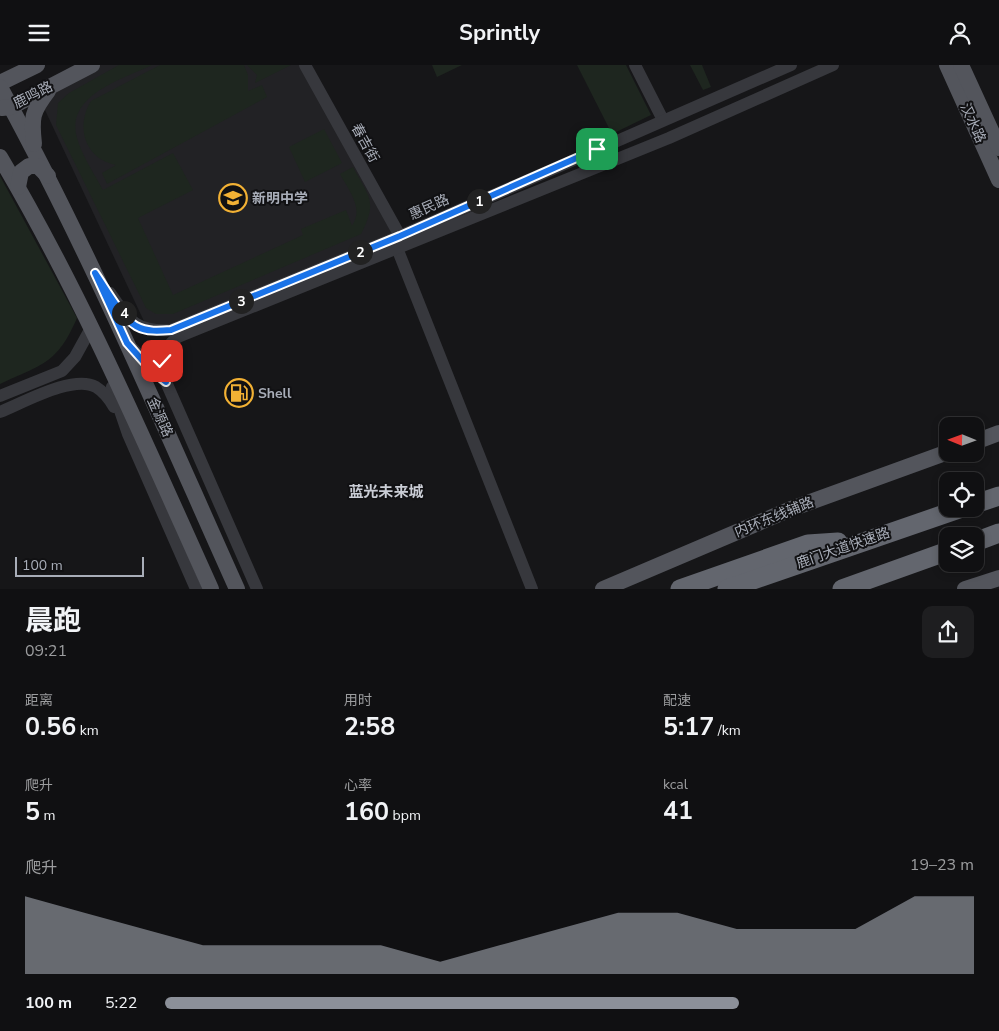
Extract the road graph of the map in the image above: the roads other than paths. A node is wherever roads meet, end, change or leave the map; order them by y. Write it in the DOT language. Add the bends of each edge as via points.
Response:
graph roads {
  1 [pos="6,65"];
  2 [pos="27,65"];
  3 [pos="37,65"];
  4 [pos="92,65"];
  5 [pos="305,65"];
  6 [pos="635,65"];
  7 [pos="791,65"];
  8 [pos="833,65"];
  9 [pos="947,65"];
  10 [pos="961,65"];
  11 [pos="0,83"];
  12 [pos="53,85"];
  13 [pos="0,87"];
  14 [pos="6,108"];
  15 [pos="663,120"];
  16 [pos="999,148"];
  17 [pos="35,151"];
  18 [pos="0,157"];
  19 [pos="48,176"];
  20 [pos="999,180"];
  21 [pos="18,187"];
  22 [pos="399,242"];
  23 [pos="95,273"];
  24 [pos="91,328"];
  25 [pos="127,343"];
  26 [pos="166,382"];
  27 [pos="0,396"];
  28 [pos="0,412"];
  29 [pos="127,428"];
  30 [pos="999,433"];
  31 [pos="984,438"];
  32 [pos="939,455"];
  33 [pos="999,496"];
  34 [pos="984,501"];
  35 [pos="939,516"];
  36 [pos="999,533"];
  37 [pos="984,538"];
  38 [pos="862,541"];
  39 [pos="939,554"];
  40 [pos="910,564"];
  41 [pos="999,578"];
  42 [pos="196,589"];
  43 [pos="211,589"];
  44 [pos="237,589"];
  45 [pos="257,589"];
  46 [pos="532,589"];
  47 [pos="603,589"];
  48 [pos="680,589"];
  49 [pos="727,589"];
  50 [pos="842,589"];
  51 [pos="870,589"];
  52 [pos="965,589"];
  1 -- 2 [label="main road"];
  3 -- 11 [label="main road, 鹿鸣路"];
  4 -- 12 [label="main road, 鹿鸣路"];
  5 -- 22 [label="street, 春吉街"];
  6 -- 15 [label="street"];
  7 -- 15 [label="street, 惠民路"];
  8 -- 22 [label="street, 惠民路" via="669,137"];
  9 -- 20 [label="main road, 汉水路"];
  10 -- 16 [label="main road, 汉水路"];
  12 -- 14 [label="main road, 鹿鸣路"];
  12 -- 17 [label="main road" via="35,108 32,125"];
  13 -- 14 [label="main road, 金源路"];
  14 -- 17 [label="main road, 金源路"];
  15 -- 22 [label="street, 惠民路"];
  17 -- 19 [label="main road, 金源路"];
  18 -- 21 [label="main road, 金源路"];
  19 -- 21 [label="main road" via="38,166 29,166 21,172"];
  19 -- 23 [label="main road, 金源路"];
  21 -- 24 [label="main road, 金源路"];
  22 -- 23 [label="street, 惠民路" via="171,330 152,331 136,326"];
  22 -- 26 [label="street, 惠民路" via="178,337 171,342 162,361"];
  22 -- 46 [label="street, 春吉街"];
  23 -- 25 [label="main road, 金源路"];
  24 -- 27 [label="street" via="75,357 62,371"];
  24 -- 29 [label="street"];
  24 -- 43 [label="main road, 金源路" via="126,398"];
  25 -- 26 [label="street"];
  25 -- 44 [label="main road, 金源路"];
  26 -- 45 [label="street"];
  28 -- 29 [label="street" via="70,383 95,386 109,398"];
  29 -- 42 [label="street"];
  30 -- 31 [label="main road"];
  32 -- 47 [label="main road, 内环东线辅路" via="791,509"];
  33 -- 34 [label="highway"];
  35 -- 38 [label="highway, 鹿门大道快速路"];
  36 -- 37 [label="highway"];
  38 -- 48 [label="highway" via="808,544"];
  38 -- 49 [label="highway, 鹿门大道快速路"];
  39 -- 40 [label="highway"];
  40 -- 50 [label="highway"];
  40 -- 51 [label="highway"];
  41 -- 52 [label="main road"];
}
